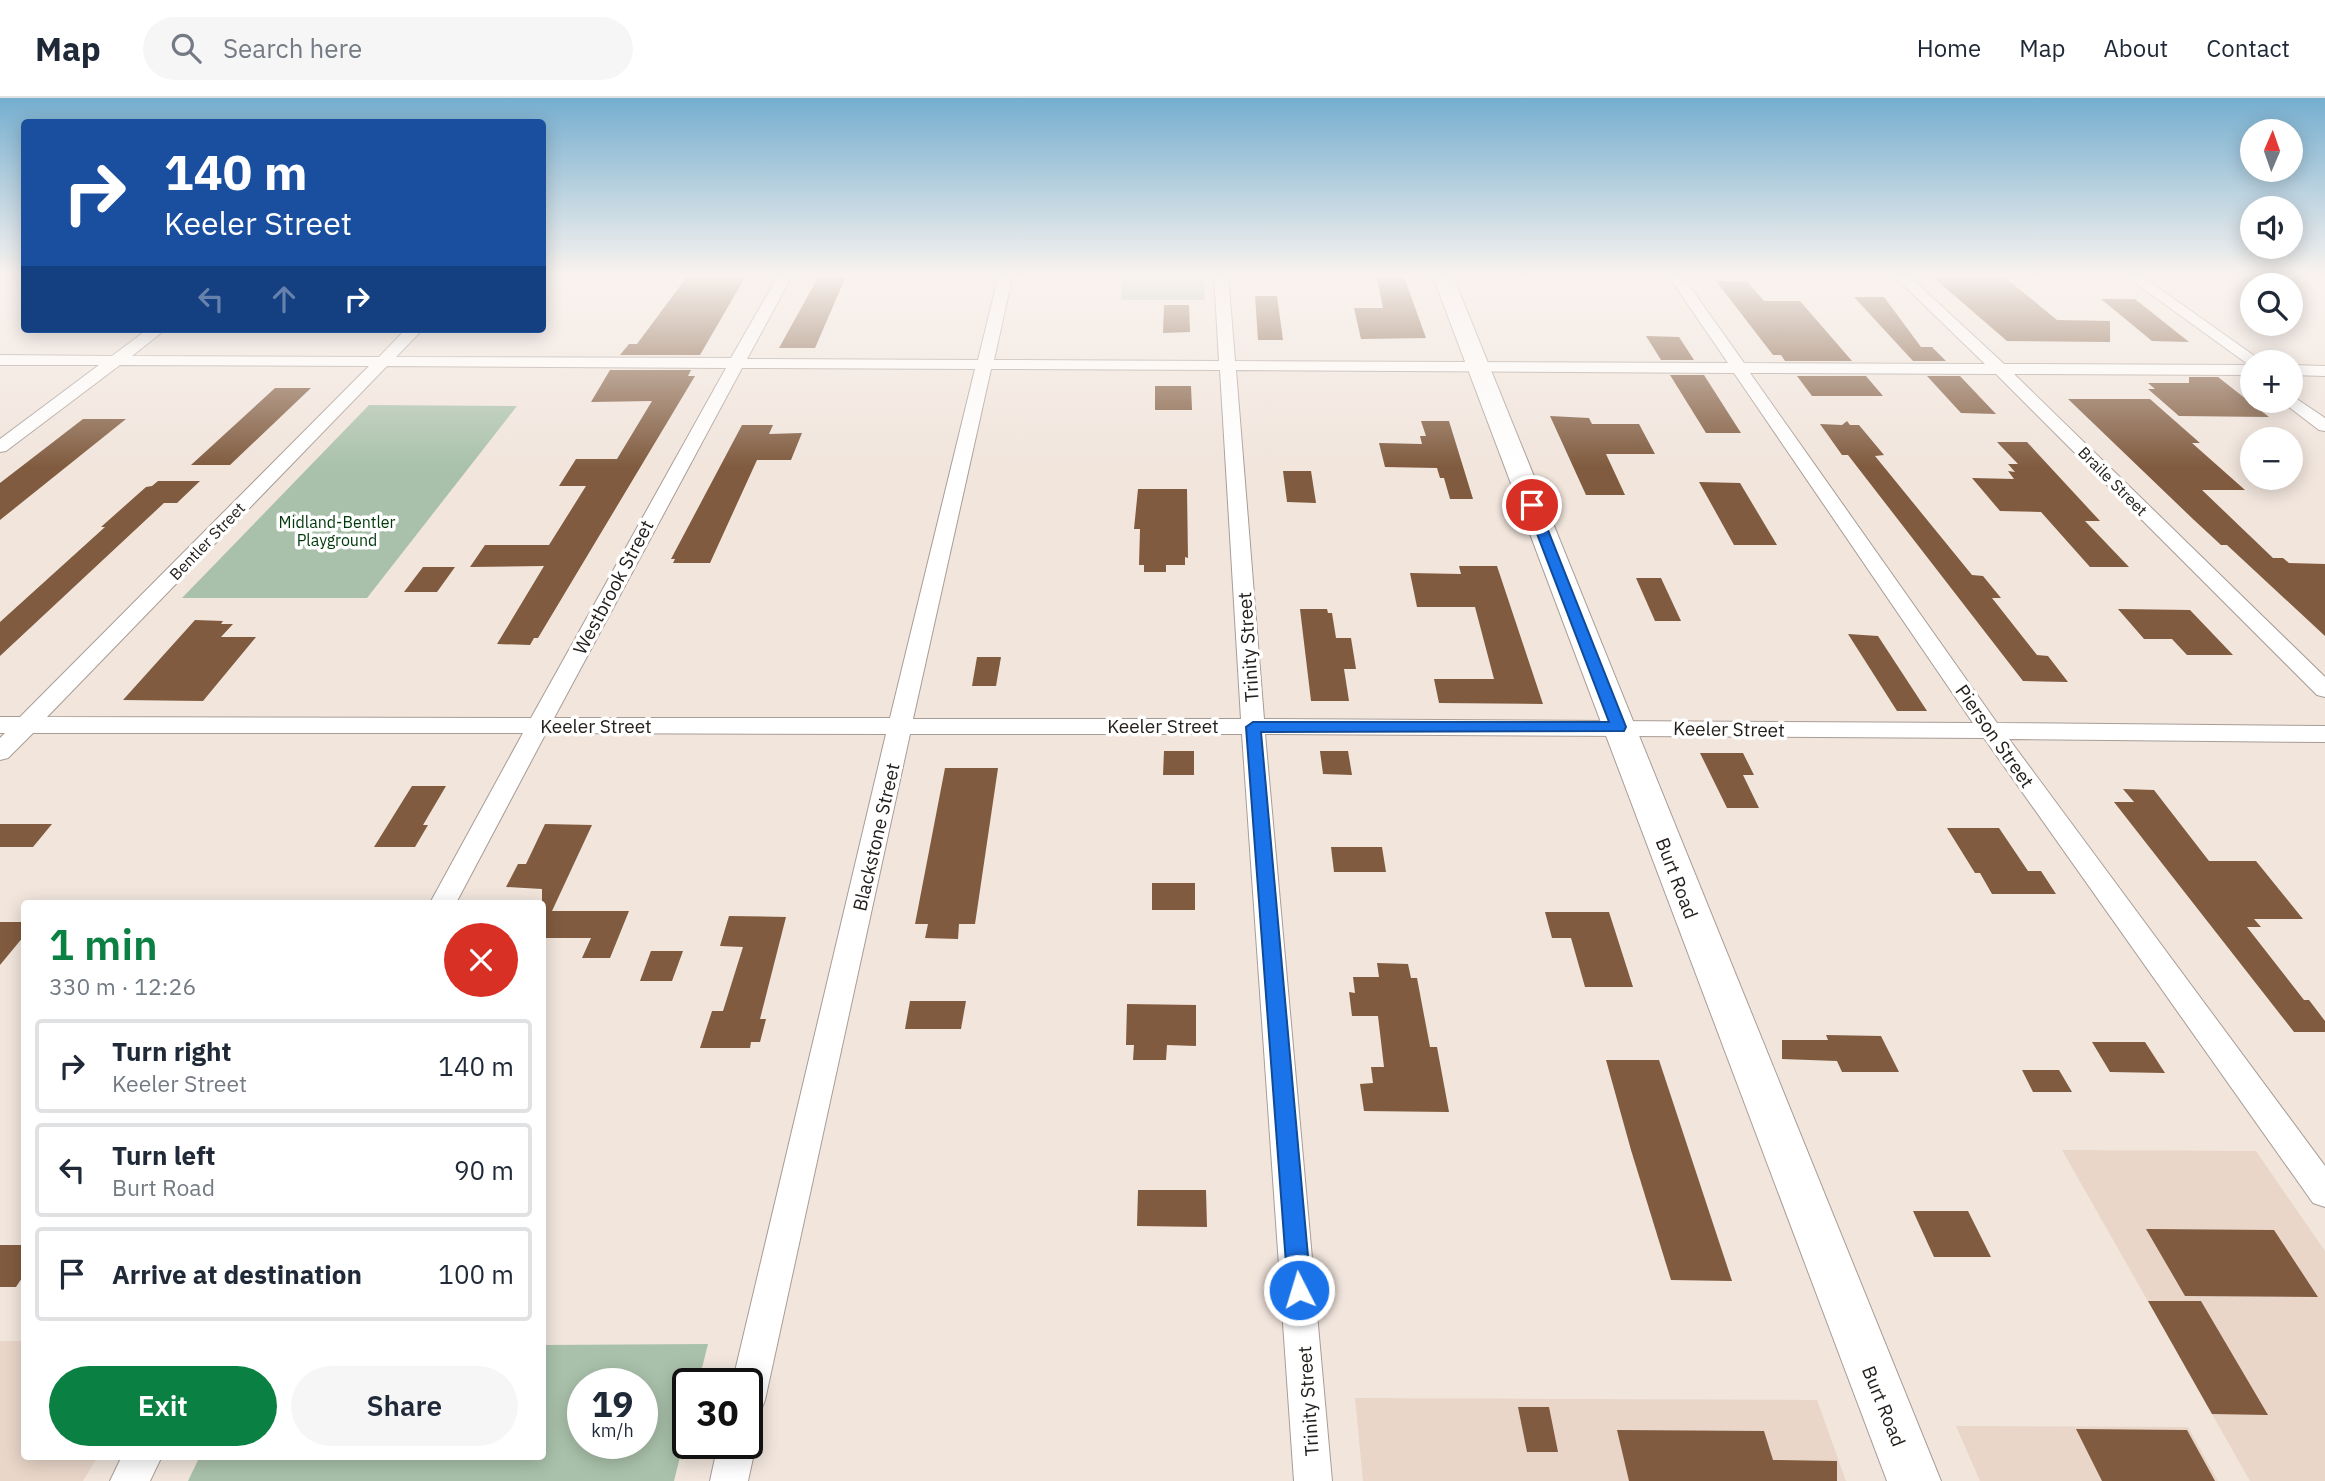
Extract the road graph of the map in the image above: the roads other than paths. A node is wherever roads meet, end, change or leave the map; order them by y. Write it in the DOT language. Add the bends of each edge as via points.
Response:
graph roads {
  1 [pos="145,339"];
  2 [pos="405,339"];
  3 [pos="751,339"];
  4 [pos="991,339"];
  5 [pos="1226,339"];
  6 [pos="1468,339"];
  7 [pos="1720,339"];
  8 [pos="1968,339"];
  9 [pos="2222,339"];
  10 [pos="2240,351"];
  11 [pos="0,360"];
  12 [pos="116,360"];
  13 [pos="383,361"];
  14 [pos="738,362"];
  15 [pos="984,366"];
  16 [pos="1228,366"];
  17 [pos="1479,367"];
  18 [pos="1743,370"];
  19 [pos="2001,370"];
  20 [pos="2240,370"];
  21 [pos="2303,370"];
  22 [pos="2325,371"];
  23 [pos="2303,409"];
  24 [pos="2325,426"];
  25 [pos="0,447"];
  26 [pos="2325,690"];
  27 [pos="0,724"];
  28 [pos="27,725"];
  29 [pos="539,726"];
  30 [pos="901,726"];
  31 [pos="1253,727"];
  32 [pos="1619,727"];
  33 [pos="1992,733"];
  34 [pos="2325,734"];
  35 [pos="0,752"];
  36 [pos="445,900"];
  37 [pos="2325,1192"];
  38 [pos="754,1368"];
  39 [pos="734,1459"];
  40 [pos="141,1460"];
  41 [pos="129,1481"];
  42 [pos="729,1481"];
  43 [pos="1313,1481"];
  44 [pos="1914,1481"];
  1 -- 12 [label="street"];
  2 -- 13 [label="street, Bentler Street"];
  3 -- 14 [label="street, Westbrook Street"];
  4 -- 15 [label="street, Blackstone Street"];
  5 -- 16 [label="street, Trinity Street"];
  6 -- 17 [label="street, Burt Road"];
  7 -- 18 [label="street, Pierson Street"];
  8 -- 19 [label="street, Braile Street"];
  9 -- 10 [label="street"];
  11 -- 12 [label="street"];
  12 -- 13 [label="street"];
  12 -- 25 [label="street"];
  13 -- 14 [label="street"];
  13 -- 28 [label="street, Bentler Street"];
  14 -- 15 [label="street"];
  14 -- 29 [label="street, Westbrook Street"];
  15 -- 16 [label="street"];
  15 -- 30 [label="street, Blackstone Street"];
  16 -- 17 [label="street"];
  16 -- 31 [label="street, Trinity Street"];
  17 -- 18 [label="street"];
  17 -- 32 [label="street, Burt Road"];
  18 -- 19 [label="street"];
  18 -- 33 [label="street, Pierson Street"];
  19 -- 20 [label="street"];
  19 -- 26 [label="street, Braile Street"];
  21 -- 22 [label="street"];
  23 -- 24 [label="street"];
  27 -- 28 [label="street, Keeler Street"];
  28 -- 29 [label="street, Keeler Street"];
  28 -- 35 [label="street, Bentler Street"];
  29 -- 30 [label="street, Keeler Street"];
  29 -- 36 [label="street, Westbrook Street"];
  30 -- 31 [label="street, Keeler Street"];
  30 -- 38 [label="street, Blackstone Street"];
  31 -- 32 [label="street, Keeler Street"];
  31 -- 43 [label="street, Trinity Street"];
  32 -- 33 [label="street, Keeler Street"];
  32 -- 44 [label="street, Burt Road"];
  33 -- 34 [label="street, Keeler Street"];
  33 -- 37 [label="street, Pierson Street"];
  39 -- 42 [label="street"];
  40 -- 41 [label="street"];
}
